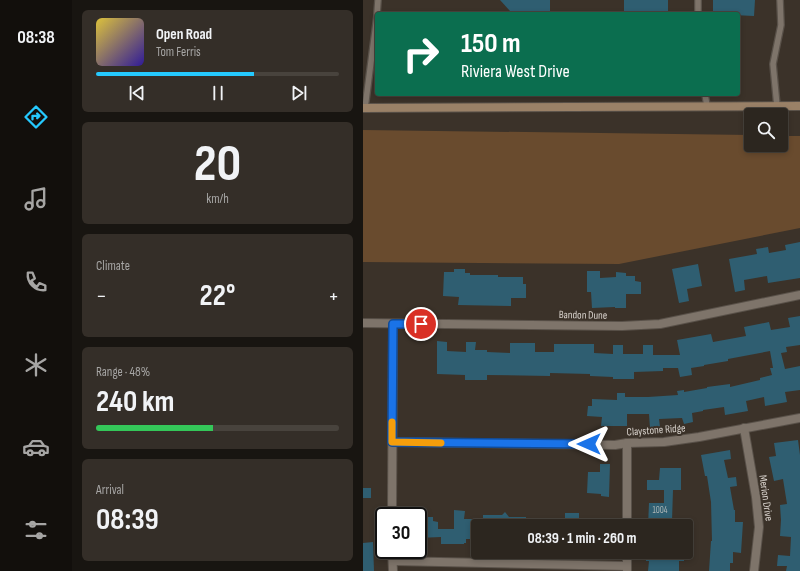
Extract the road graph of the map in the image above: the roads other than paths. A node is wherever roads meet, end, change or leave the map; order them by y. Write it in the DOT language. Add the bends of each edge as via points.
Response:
graph roads {
  1 [pos="378,0"];
  2 [pos="698,0"];
  3 [pos="780,0"];
  4 [pos="377,12"];
  5 [pos="698,12"];
  6 [pos="375,29"];
  7 [pos="705,96"];
  8 [pos="707,106"];
  9 [pos="777,106"];
  10 [pos="800,106"];
  11 [pos="364,108"];
  12 [pos="800,296"];
  13 [pos="363,323"];
  14 [pos="393,324"];
  15 [pos="800,418"];
  16 [pos="744,428"];
  17 [pos="392,442"];
  18 [pos="627,443"];
  19 [pos="392,507"];
  20 [pos="627,519"];
  21 [pos="393,561"];
  22 [pos="627,568"];
  23 [pos="393,571"];
  24 [pos="754,571"];
  1 -- 4 [label="lane"];
  2 -- 5 [label="lane"];
  3 -- 9 [label="lane" via="781,25 773,64"];
  6 -- 11 [label="lane"];
  7 -- 8 [label="lane"];
  8 -- 9 [label="street"];
  8 -- 11 [label="street"];
  9 -- 10 [label="street"];
  12 -- 14 [label="street, Bandon Dune" via="660,324"];
  13 -- 14 [label="street, Bandon Dune"];
  14 -- 17 [label="street"];
  15 -- 16 [label="street, Claystone Ridge"];
  16 -- 18 [label="street, Claystone Ridge" via="664,442"];
  16 -- 24 [label="street, Merion Drive" via="759,527"];
  17 -- 18 [label="street, Claystone Ridge"];
  17 -- 19 [label="street"];
  18 -- 20 [label="street"];
  21 -- 22 [label="street"];
  21 -- 23 [label="street"];
}
